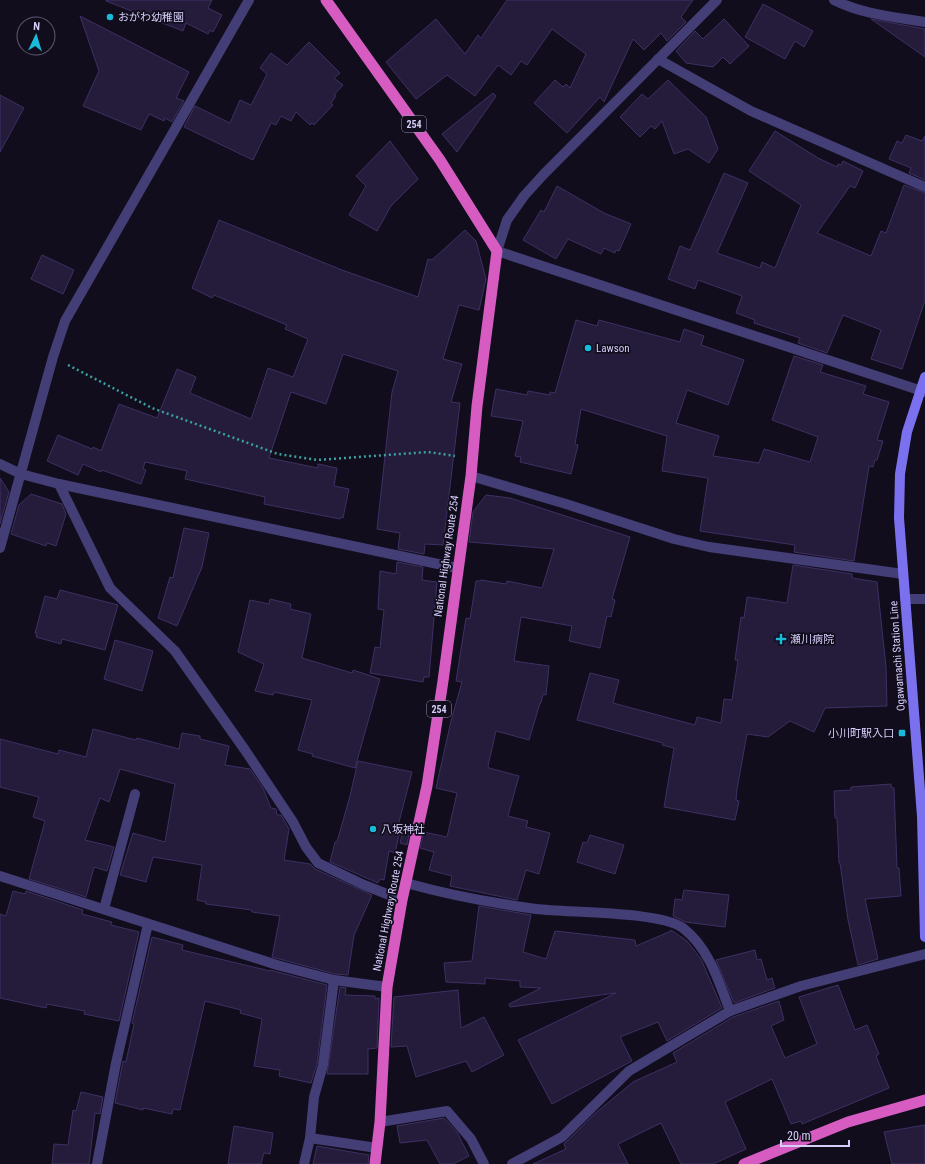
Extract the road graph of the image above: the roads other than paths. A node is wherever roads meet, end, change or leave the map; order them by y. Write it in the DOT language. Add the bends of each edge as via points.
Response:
graph roads {
  1 [pos="249,0"];
  2 [pos="326,0"];
  3 [pos="717,0"];
  4 [pos="834,0"];
  5 [pos="925,22"];
  6 [pos="658,59"];
  7 [pos="925,187"];
  8 [pos="497,251"];
  9 [pos="925,376"];
  10 [pos="923,391"];
  11 [pos="0,464"];
  12 [pos="21,474"];
  13 [pos="470,476"];
  14 [pos="59,484"];
  15 [pos="0,548"];
  16 [pos="457,568"];
  17 [pos="903,574"];
  18 [pos="905,599"];
  19 [pos="925,599"];
  20 [pos="135,794"];
  21 [pos="0,876"];
  22 [pos="406,883"];
  23 [pos="402,900"];
  24 [pos="104,909"];
  25 [pos="148,924"];
  26 [pos="925,937"];
  27 [pos="925,954"];
  28 [pos="334,980"];
  29 [pos="387,987"];
  30 [pos="730,1012"];
  31 [pos="925,1100"];
  32 [pos="380,1122"];
  33 [pos="310,1138"];
  34 [pos="377,1148"];
  35 [pos="98,1164"];
  36 [pos="304,1164"];
  37 [pos="375,1164"];
  38 [pos="484,1164"];
  39 [pos="512,1164"];
  40 [pos="744,1164"];
  1 -- 12 [label="street" via="65,321"];
  2 -- 8 [label="highway, 254" via="440,160"];
  3 -- 6 [label="street"];
  4 -- 5 [label="street" via="874,13"];
  6 -- 7 [label="street" via="751,111"];
  6 -- 8 [label="street" via="524,196 508,220"];
  8 -- 10 [label="street"];
  8 -- 13 [label="highway, National Highway Route 254 / 254"];
  9 -- 10 [label="main road, Ogawamachi Station Line"];
  10 -- 17 [label="main road, Ogawamachi Station Line" via="907,432 900,474 899,518"];
  11 -- 12 [label="street"];
  12 -- 14 [label="street"];
  12 -- 15 [label="street"];
  13 -- 16 [label="highway, National Highway Route 254 / 254"];
  13 -- 17 [label="street" via="709,548"];
  14 -- 16 [label="street"];
  14 -- 23 [label="street" via="110,588 174,651 245,750 318,863"];
  16 -- 22 [label="highway, National Highway Route 254 / 254" via="427,786"];
  17 -- 18 [label="main road, Ogawamachi Station Line"];
  18 -- 19 [label="street"];
  18 -- 26 [label="main road, Ogawamachi Station Line" via="922,816"];
  20 -- 24 [label="street"];
  21 -- 24 [label="street"];
  22 -- 23 [label="highway, National Highway Route 254 / 254"];
  22 -- 30 [label="street" via="449,895 538,909 660,918 682,928 700,945 715,972"];
  23 -- 29 [label="highway, National Highway Route 254 / 254"];
  24 -- 25 [label="street"];
  25 -- 28 [label="street" via="277,965"];
  25 -- 35 [label="street" via="116,1063"];
  27 -- 30 [label="street" via="801,986"];
  28 -- 29 [label="street"];
  28 -- 33 [label="street" via="323,1065 314,1097"];
  29 -- 32 [label="highway, National Highway Route 254 / 254"];
  30 -- 39 [label="street" via="629,1071 562,1137"];
  31 -- 40 [label="highway" via="848,1122"];
  32 -- 34 [label="highway, National Highway Route 254 / 254"];
  32 -- 38 [label="street" via="447,1110 471,1139"];
  33 -- 34 [label="street"];
  33 -- 36 [label="street"];
  34 -- 37 [label="highway, National Highway Route 254 / 254"];
}
